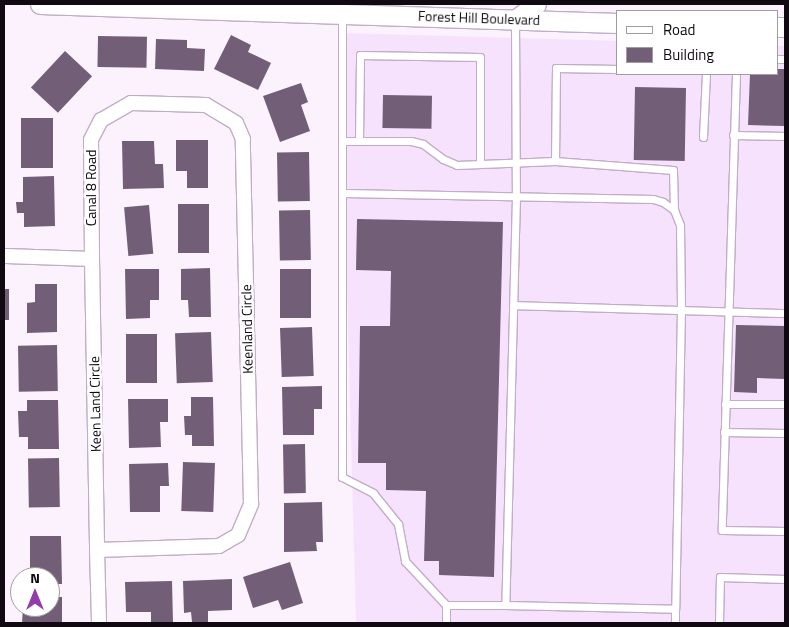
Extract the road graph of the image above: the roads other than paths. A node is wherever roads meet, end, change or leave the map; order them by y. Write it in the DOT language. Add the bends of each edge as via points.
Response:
graph roads {
  1 [pos="40,4"];
  2 [pos="475,4"];
  3 [pos="536,4"];
  4 [pos="342,14"];
  5 [pos="455,18"];
  6 [pos="516,20"];
  7 [pos="616,22"];
  8 [pos="616,69"];
  9 [pos="706,75"];
  10 [pos="736,75"];
  11 [pos="101,120"];
  12 [pos="733,135"];
  13 [pos="785,136"];
  14 [pos="702,137"];
  15 [pos="343,141"];
  16 [pos="359,141"];
  17 [pos="555,162"];
  18 [pos="480,164"];
  19 [pos="516,164"];
  20 [pos="344,193"];
  21 [pos="516,197"];
  22 [pos="674,210"];
  23 [pos="4,256"];
  24 [pos="92,259"];
  25 [pos="514,305"];
  26 [pos="681,309"];
  27 [pos="727,311"];
  28 [pos="785,313"];
  29 [pos="725,404"];
  30 [pos="785,404"];
  31 [pos="724,432"];
  32 [pos="785,433"];
  33 [pos="785,531"];
  34 [pos="97,550"];
  35 [pos="785,579"];
  36 [pos="446,605"];
  37 [pos="505,605"];
  38 [pos="675,609"];
  39 [pos="99,623"];
  40 [pos="446,623"];
  41 [pos="675,623"];
  42 [pos="719,623"];
  1 -- 4 [label="main road, Forest Hill Boulevard"];
  2 -- 5 [label="main road"];
  3 -- 6 [label="main road"];
  4 -- 5 [label="main road, Forest Hill Boulevard"];
  4 -- 15 [label="lane"];
  5 -- 6 [label="main road, Forest Hill Boulevard"];
  6 -- 7 [label="main road, Forest Hill Boulevard"];
  6 -- 19 [label="lane"];
  8 -- 17 [label="lane" via="556,68"];
  9 -- 14 [label="lane"];
  10 -- 12 [label="lane"];
  11 -- 24 [label="street, Canal 8 Road" via="91,140"];
  11 -- 34 [label="street, Keenland Circle" via="131,103 206,104 236,123 243,139 251,504 238,535 219,546"];
  12 -- 13 [label="lane"];
  12 -- 27 [label="lane"];
  15 -- 16 [label="lane"];
  15 -- 20 [label="lane"];
  16 -- 18 [label="lane" via="411,141 423,144 457,165"];
  16 -- 18 [label="lane" via="360,55 480,57"];
  17 -- 19 [label="lane"];
  17 -- 22 [label="lane" via="674,170"];
  18 -- 19 [label="lane"];
  19 -- 21 [label="lane"];
  20 -- 21 [label="lane"];
  20 -- 36 [label="lane" via="342,477 373,493 398,524 405,561"];
  21 -- 22 [label="lane" via="653,199"];
  21 -- 25 [label="lane"];
  22 -- 26 [label="lane" via="680,225"];
  23 -- 24 [label="street"];
  24 -- 34 [label="street, Keen Land Circle"];
  25 -- 26 [label="lane"];
  25 -- 37 [label="lane"];
  26 -- 27 [label="lane"];
  26 -- 38 [label="lane"];
  27 -- 28 [label="lane"];
  27 -- 29 [label="lane"];
  29 -- 30 [label="lane"];
  29 -- 31 [label="lane"];
  31 -- 32 [label="lane"];
  31 -- 33 [label="lane" via="722,530"];
  34 -- 39 [label="street, Keen Land Circle"];
  35 -- 42 [label="lane" via="720,577"];
  36 -- 37 [label="lane"];
  36 -- 40 [label="lane"];
  37 -- 38 [label="lane"];
  38 -- 41 [label="lane"];
}
